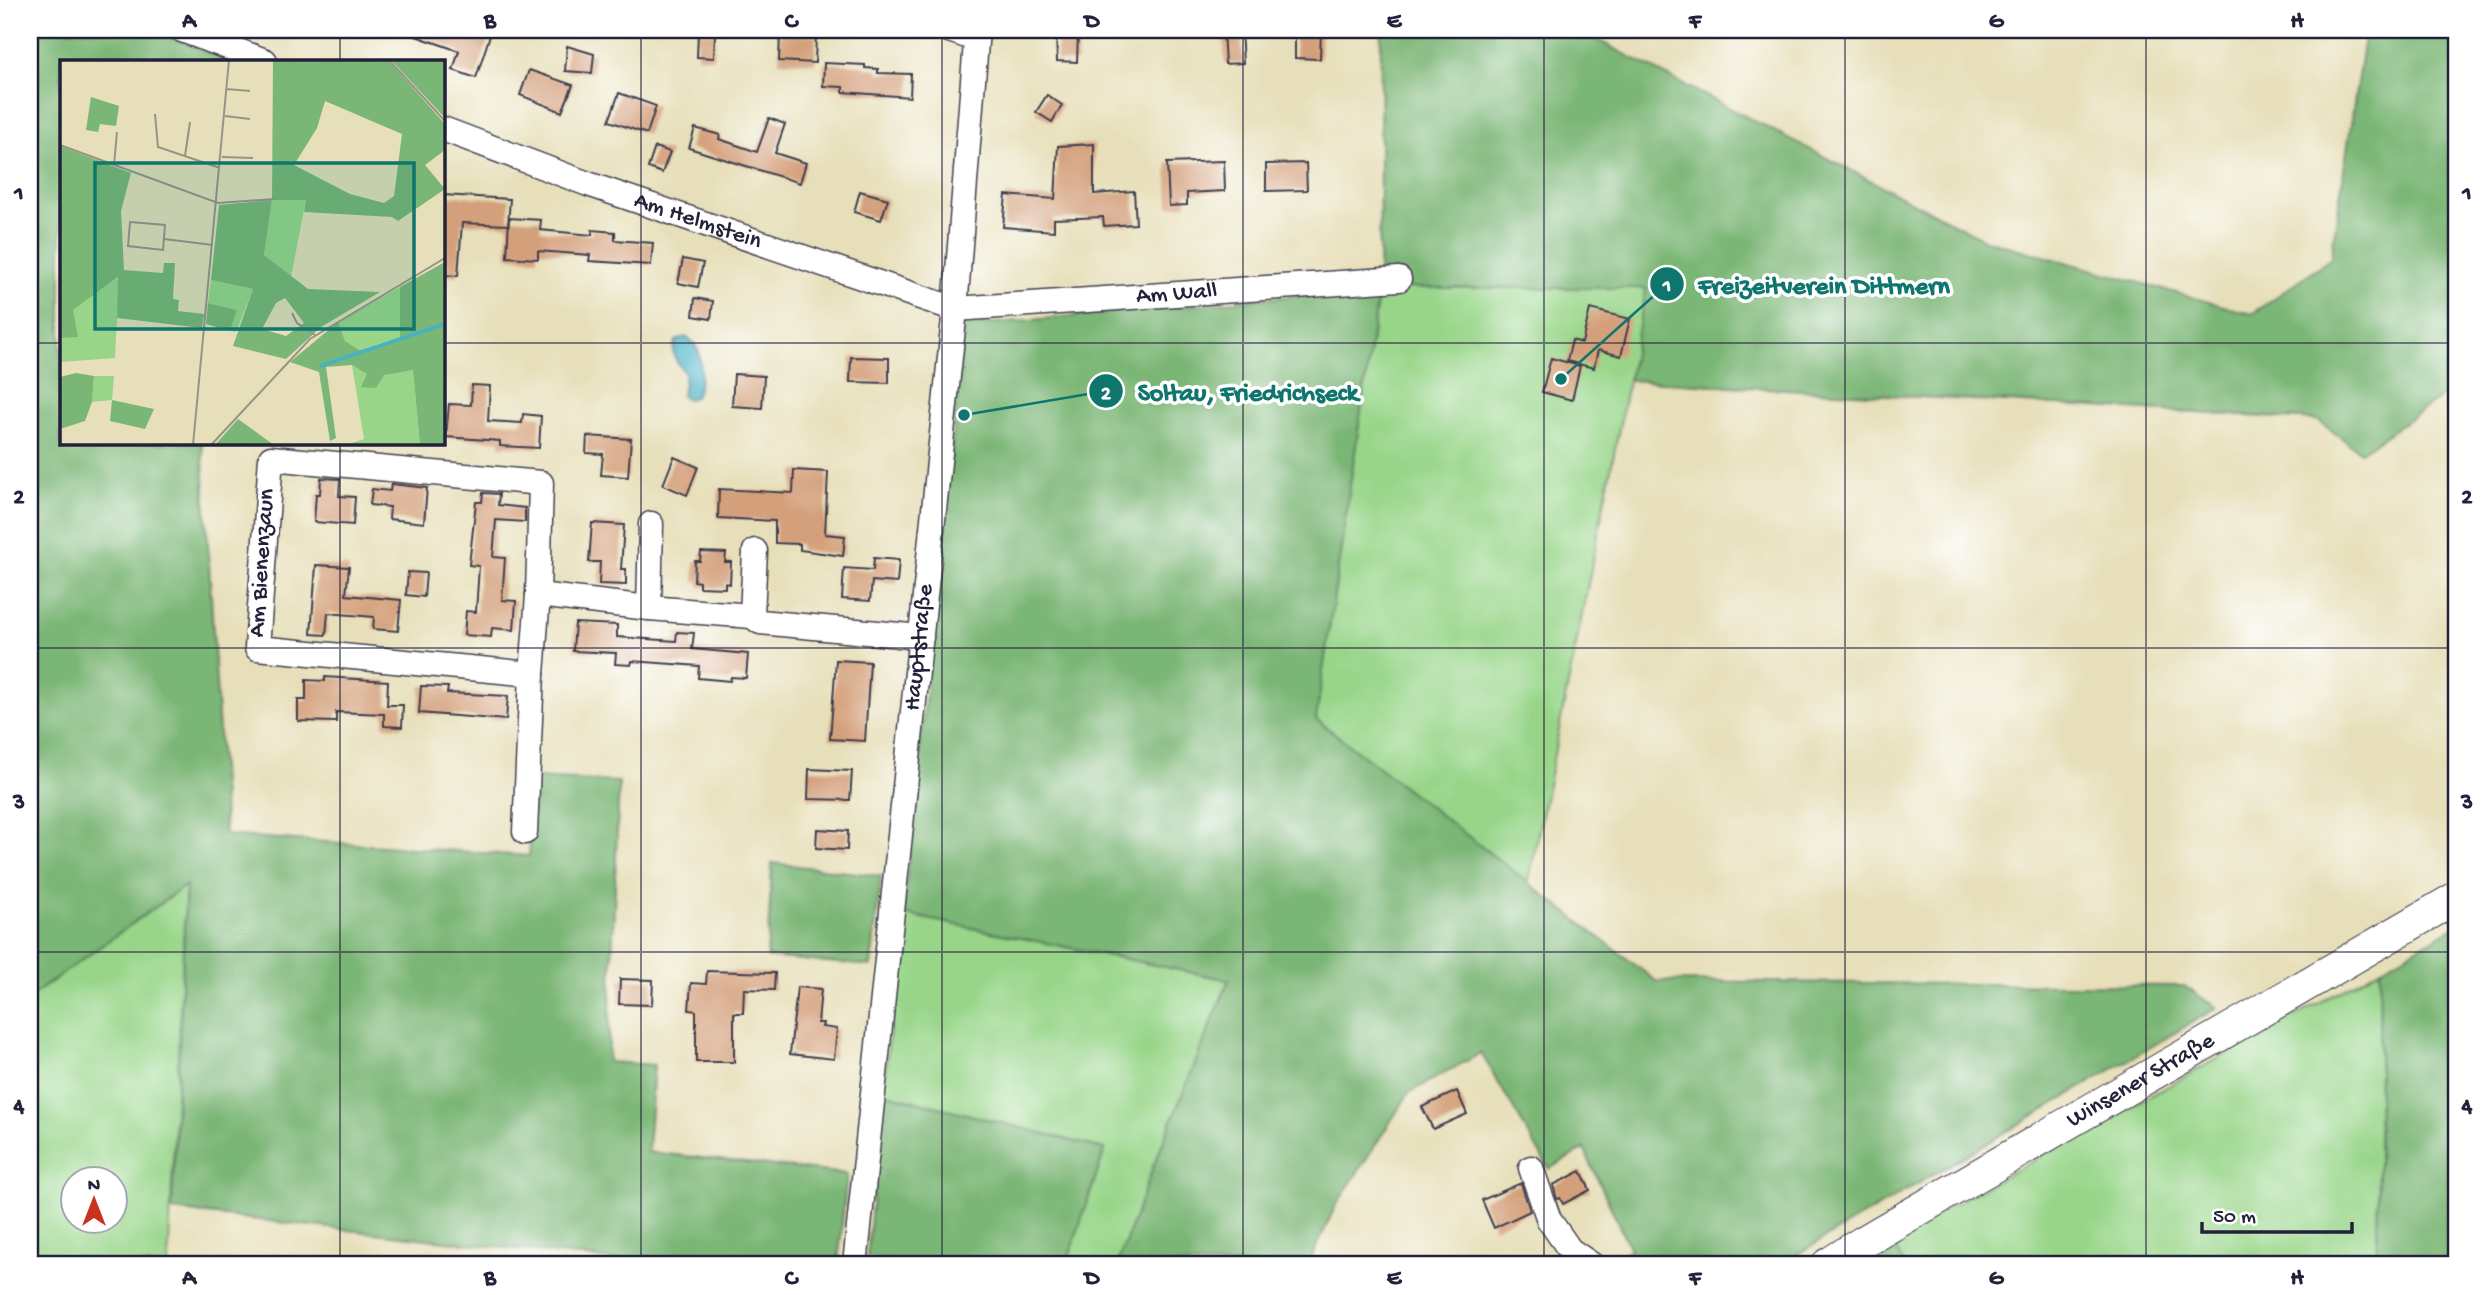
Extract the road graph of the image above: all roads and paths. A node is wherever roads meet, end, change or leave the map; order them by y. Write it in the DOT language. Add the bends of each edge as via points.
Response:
graph roads {
  1 [pos="182,30"];
  2 [pos="949,30"];
  3 [pos="976,34"];
  4 [pos="262,60"];
  5 [pos="444,129"];
  6 [pos="1399,279"];
  7 [pos="955,309"];
  8 [pos="651,524"];
  9 [pos="755,551"];
  10 [pos="538,595"];
  11 [pos="649,608"];
  12 [pos="752,616"];
  13 [pos="920,637"];
  14 [pos="532,674"];
  15 [pos="525,832"];
  16 [pos="2456,898"];
  17 [pos="1531,1168"];
  18 [pos="855,1265"];
  19 [pos="1592,1265"];
  20 [pos="1827,1265"];
  1 -- 4 [label="street"];
  2 -- 3 [label="street"];
  3 -- 7 [label="street, Hauptstraße"];
  5 -- 7 [label="street, Am Helmstein" via="588,184"];
  6 -- 7 [label="street, Am Wall"];
  7 -- 13 [label="street, Hauptstraße"];
  8 -- 11 [label="street"];
  9 -- 12 [label="street"];
  10 -- 11 [label="street"];
  10 -- 14 [label="street, Am Bienenzaun"];
  10 -- 14 [label="street, Am Bienenzaun" via="541,483 271,458 257,648"];
  11 -- 12 [label="street"];
  12 -- 13 [label="street" via="760,622"];
  13 -- 18 [label="street, Hauptstraße"];
  14 -- 15 [label="street, Am Bienenzaun"];
  16 -- 20 [label="main road, Winsener Straße"];
  17 -- 19 [label="street" via="1549,1220 1570,1250"];
}
